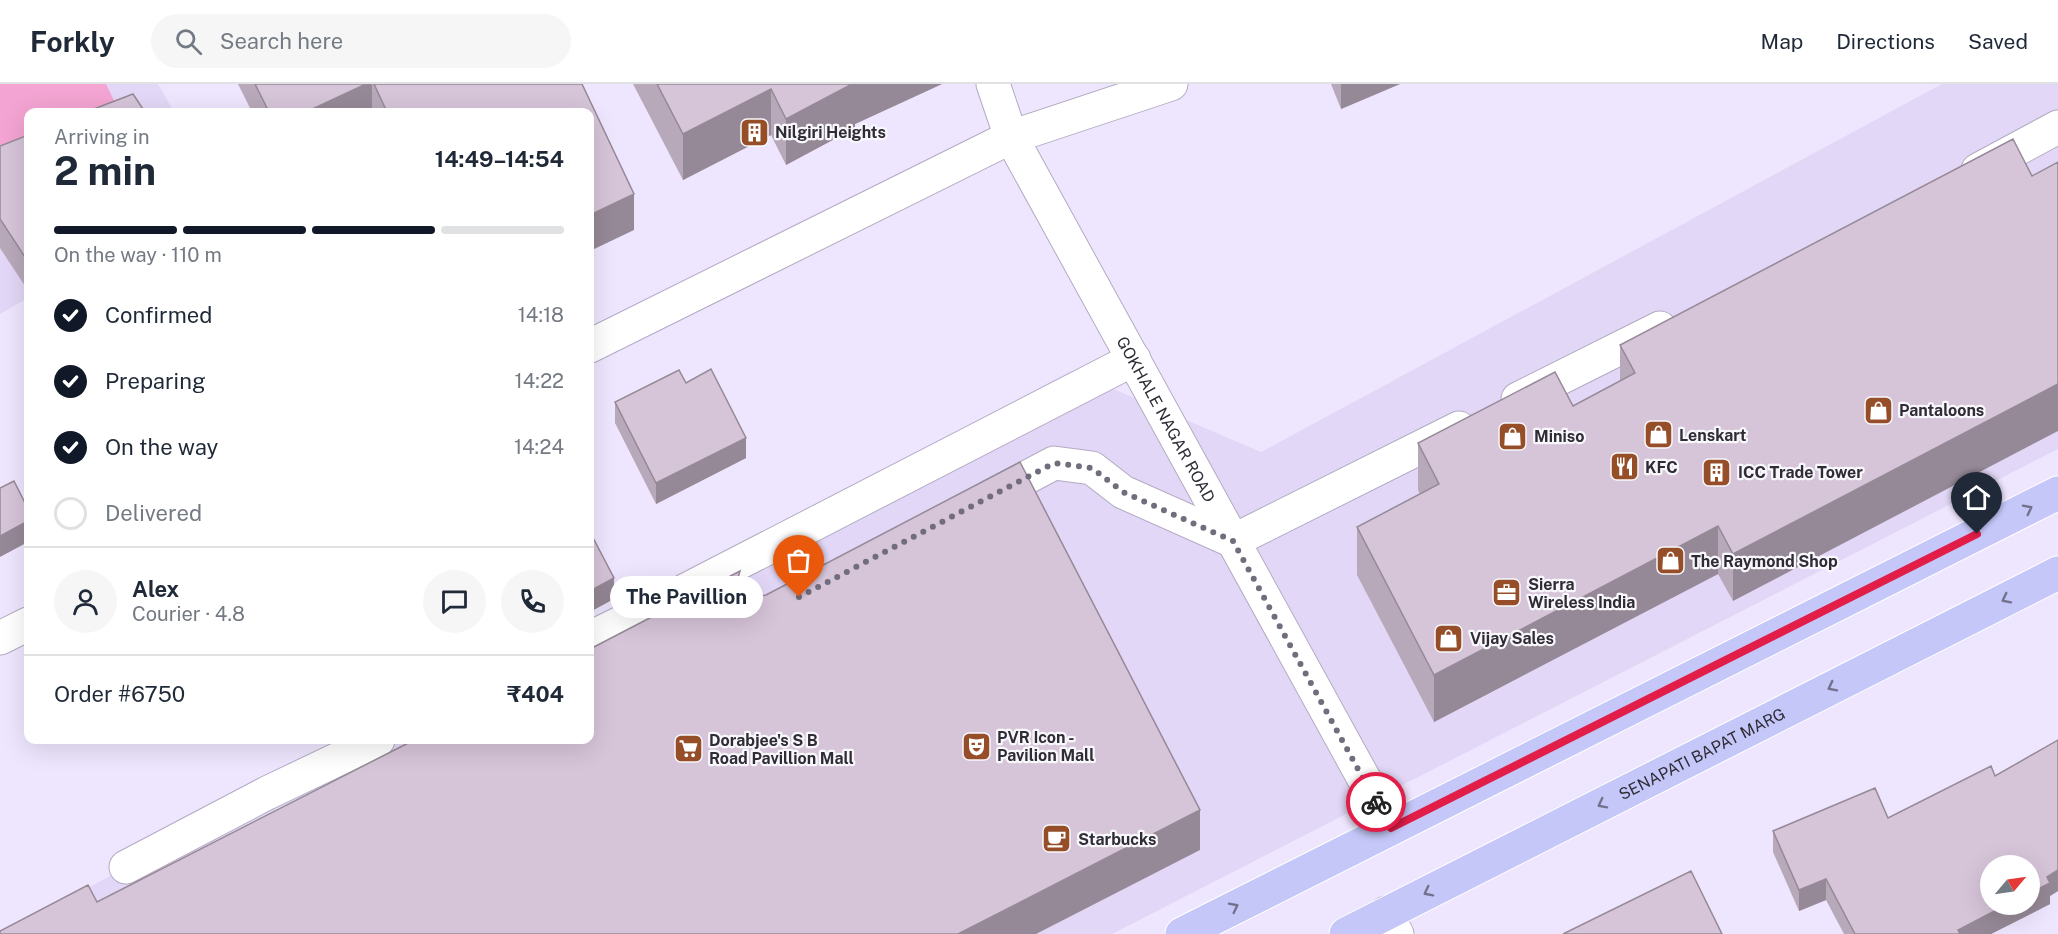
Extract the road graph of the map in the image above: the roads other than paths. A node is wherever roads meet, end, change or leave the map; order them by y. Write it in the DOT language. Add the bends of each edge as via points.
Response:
graph roads {
  1 [pos="993,84"];
  2 [pos="1171,84"];
  3 [pos="2058,127"];
  4 [pos="1011,137"];
  5 [pos="1953,182"];
  6 [pos="1686,315"];
  7 [pos="594,344"];
  8 [pos="1134,359"];
  9 [pos="2058,493"];
  10 [pos="965,511"];
  11 [pos="1233,541"];
  12 [pos="2058,573"];
  13 [pos="24,626"];
  14 [pos="594,636"];
  15 [pos="0,638"];
  16 [pos="370,744"];
  17 [pos="1391,828"];
  18 [pos="126,867"];
  19 [pos="1392,924"];
  20 [pos="1182,934"];
  21 [pos="1346,934"];
  1 -- 4 [label="street, GOKHALE NAGAR ROAD"];
  2 -- 4 [label="street"];
  3 -- 5 [label="street"];
  4 -- 7 [label="street"];
  4 -- 8 [label="street, GOKHALE NAGAR ROAD"];
  6 -- 11 [label="street"];
  8 -- 11 [label="street, GOKHALE NAGAR ROAD"];
  8 -- 14 [label="street"];
  17 -- 9 [label="main road, one-way"];
  10 -- 11 [label="street" via="1054,463 1092,468 1123,492"];
  11 -- 17 [label="street, GOKHALE NAGAR ROAD"];
  12 -- 19 [label="main road, SENAPATI BAPAT MARG, one-way"];
  13 -- 15 [label="street"];
  16 -- 18 [label="street"];
  20 -- 17 [label="main road, one-way"];
  19 -- 21 [label="main road, SENAPATI BAPAT MARG"];
}
